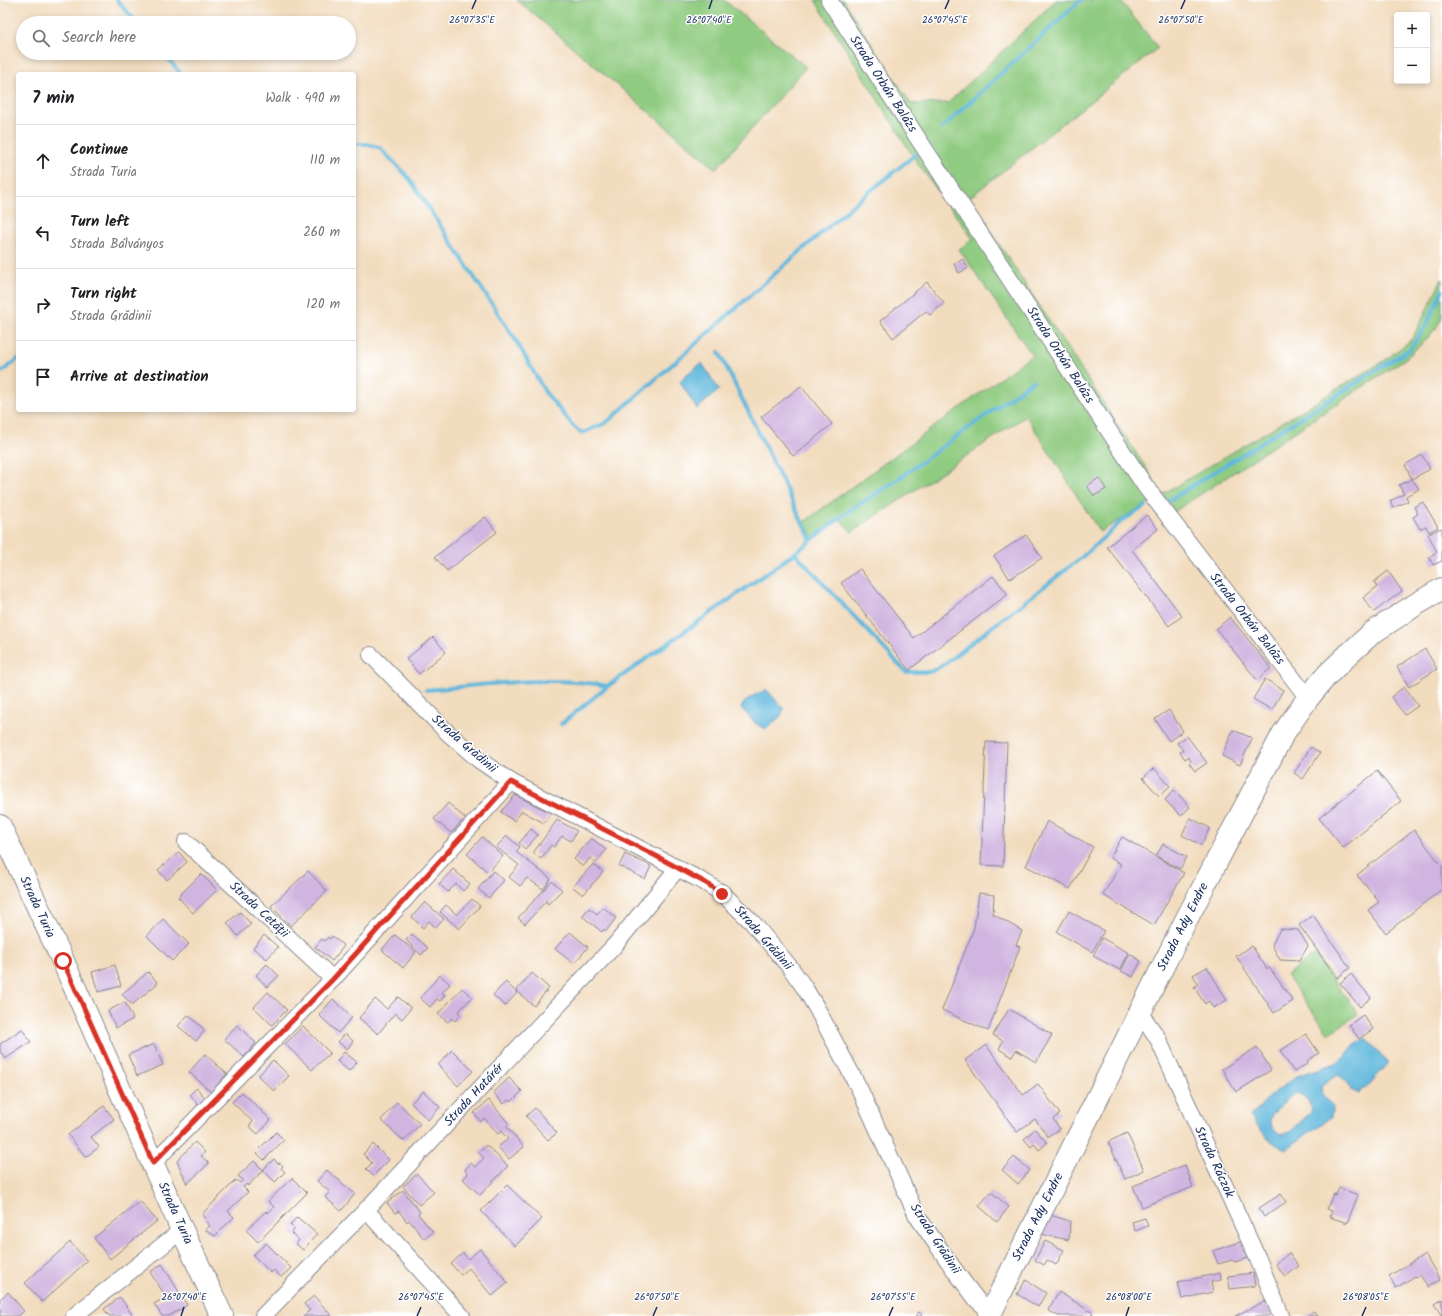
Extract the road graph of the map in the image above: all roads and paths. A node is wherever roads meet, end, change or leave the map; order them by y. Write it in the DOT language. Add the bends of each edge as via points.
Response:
graph roads {
  1 [pos="829,0"];
  2 [pos="1442,589"];
  3 [pos="372,655"];
  4 [pos="1308,698"];
  5 [pos="511,782"];
  6 [pos="0,826"];
  7 [pos="186,842"];
  8 [pos="678,868"];
  9 [pos="333,979"];
  10 [pos="1140,1013"];
  11 [pos="153,1163"];
  12 [pos="366,1210"];
  13 [pos="182,1230"];
  14 [pos="990,1314"];
  15 [pos="74,1316"];
  16 [pos="222,1316"];
  17 [pos="263,1316"];
  18 [pos="462,1316"];
  19 [pos="1281,1316"];
  1 -- 4 [label="street, Strada Orbán Balázs" via="1145,486"];
  2 -- 4 [label="main road, Strada Ady Endre" via="1372,634 1327,675"];
  3 -- 5 [label="street, Strada Grădinii" via="448,733 479,760"];
  4 -- 10 [label="main road, Strada Ady Endre" via="1286,729"];
  5 -- 8 [label="street, Strada Grădinii"];
  5 -- 9 [label="street"];
  6 -- 11 [label="main road, Strada Turia"];
  7 -- 9 [label="street, Strada Cetății"];
  8 -- 12 [label="street, Strada Határér" via="615,945"];
  8 -- 14 [label="street, Strada Grădinii" via="727,898 752,922 789,966 816,1007 859,1088 917,1216 958,1275"];
  9 -- 11 [label="street"];
  10 -- 14 [label="main road, Strada Ady Endre"];
  10 -- 19 [label="street, Strada Ráczok" via="1157,1037 1258,1259"];
  11 -- 13 [label="main road, Strada Turia"];
  12 -- 17 [label="street, Strada Határér"];
  12 -- 18 [label="street"];
  13 -- 15 [label="street"];
  13 -- 16 [label="main road, Strada Turia"];
}
